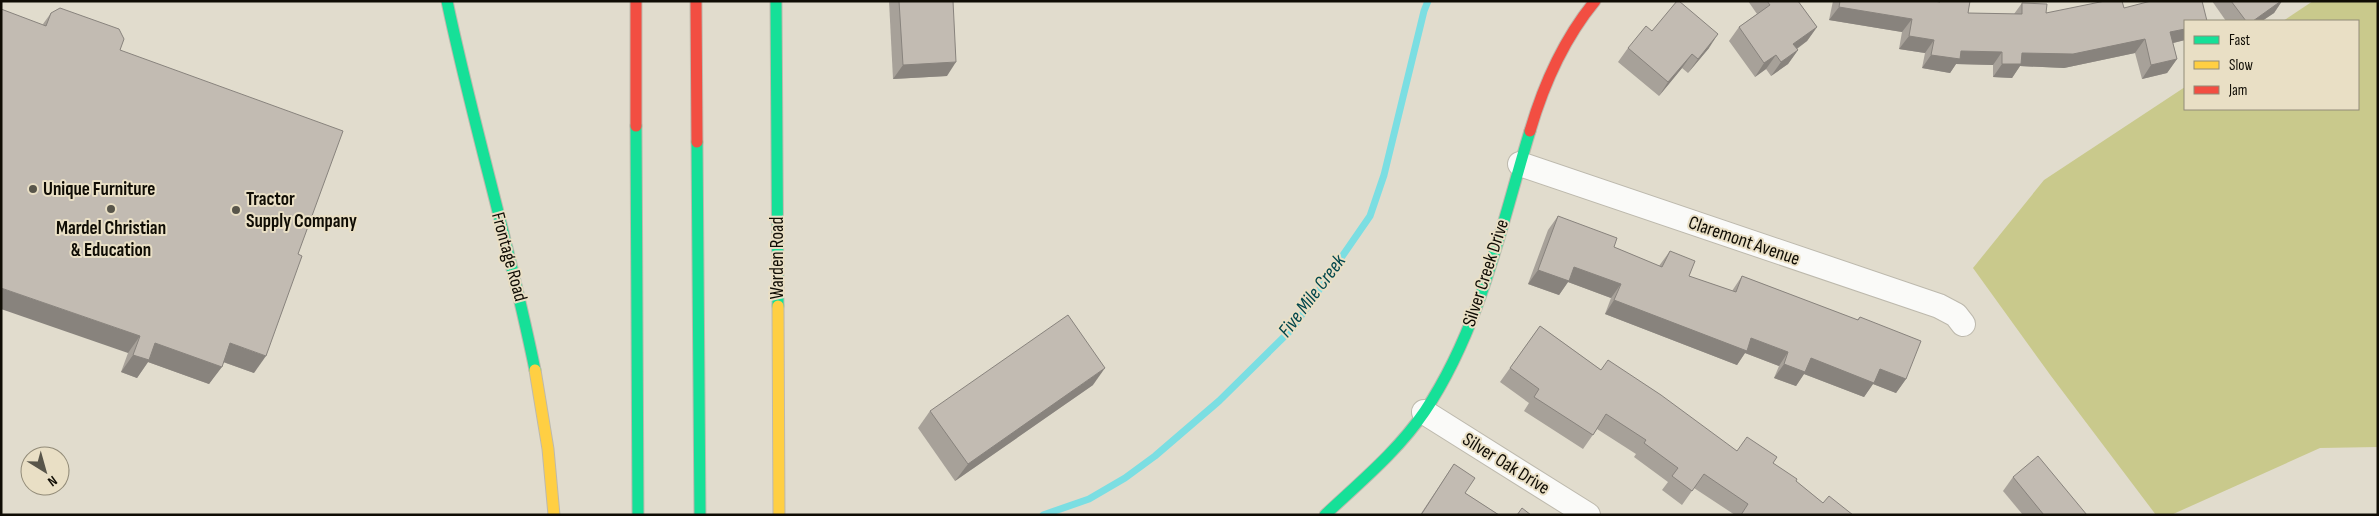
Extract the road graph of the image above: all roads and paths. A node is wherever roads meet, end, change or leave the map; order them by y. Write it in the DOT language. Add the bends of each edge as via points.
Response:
graph roads {
  1 [pos="448,1"];
  2 [pos="636,1"];
  3 [pos="696,1"];
  4 [pos="776,1"];
  5 [pos="1596,1"];
  6 [pos="1520,164"];
  7 [pos="1963,324"];
  8 [pos="1424,412"];
  9 [pos="554,515"];
  10 [pos="638,515"];
  11 [pos="700,515"];
  12 [pos="779,515"];
  13 [pos="1325,515"];
  14 [pos="1588,515"];
  1 -- 9 [label="main road, Frontage Road" via="473,121 532,348 544,412"];
  2 -- 10 [label="main road"];
  3 -- 11 [label="main road"];
  4 -- 12 [label="main road, Warden Road"];
  5 -- 6 [label="main road, Silver Creek Drive" via="1566,40 1550,73"];
  6 -- 7 [label="street, Claremont Avenue" via="1939,306 1956,315"];
  6 -- 8 [label="main road, Silver Creek Drive" via="1467,334"];
  8 -- 13 [label="main road, Silver Creek Drive" via="1388,457"];
  8 -- 14 [label="street, Silver Oak Drive"];
}
